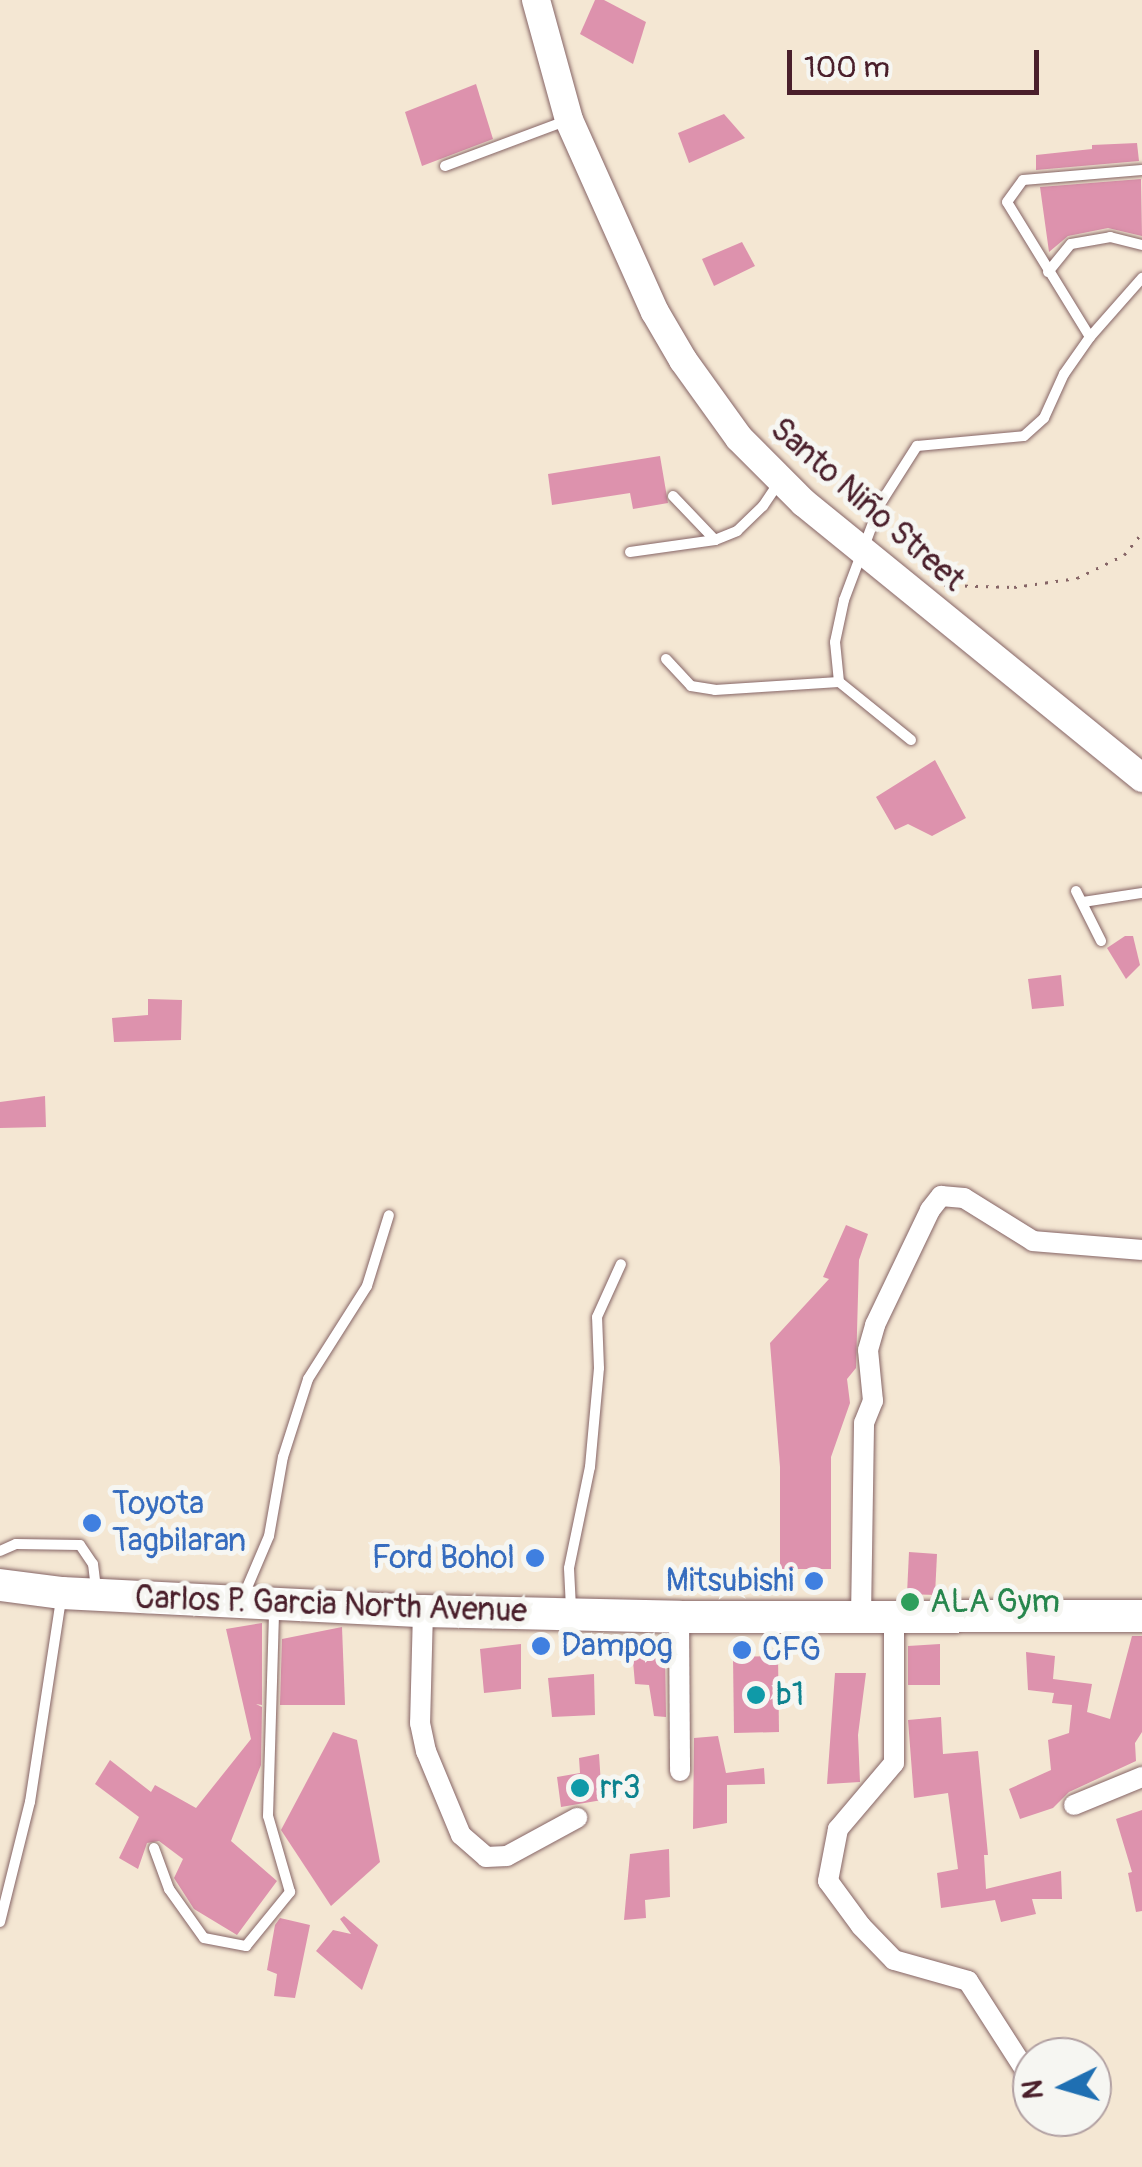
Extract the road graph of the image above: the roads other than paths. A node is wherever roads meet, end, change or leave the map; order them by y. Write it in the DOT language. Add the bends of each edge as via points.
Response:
graph roads {
  1 [pos="536,0"];
  2 [pos="569,120"];
  3 [pos="444,166"];
  4 [pos="1142,170"];
  5 [pos="1142,245"];
  6 [pos="1048,272"];
  7 [pos="1142,278"];
  8 [pos="1090,337"];
  9 [pos="781,480"];
  10 [pos="673,496"];
  11 [pos="715,540"];
  12 [pos="630,552"];
  13 [pos="863,552"];
  14 [pos="666,659"];
  15 [pos="840,682"];
  16 [pos="911,740"];
  17 [pos="1142,778"];
  18 [pos="1076,891"];
  19 [pos="1142,893"];
  20 [pos="1083,902"];
  21 [pos="1102,941"];
  22 [pos="388,1215"];
  23 [pos="1142,1250"];
  24 [pos="621,1264"];
  25 [pos="0,1552"];
  26 [pos="0,1586"];
  27 [pos="62,1593"];
  28 [pos="96,1595"];
  29 [pos="258,1604"];
  30 [pos="423,1611"];
  31 [pos="572,1614"];
  32 [pos="894,1615"];
  33 [pos="861,1616"];
  34 [pos="1142,1616"];
  35 [pos="679,1617"];
  36 [pos="680,1771"];
  37 [pos="1142,1777"];
  38 [pos="1074,1806"];
  39 [pos="577,1818"];
  40 [pos="154,1848"];
  41 [pos="0,1922"];
  42 [pos="1012,2049"];
  1 -- 2 [label="main road, Santo Niño Street"];
  2 -- 3 [label="lane"];
  2 -- 9 [label="main road, Santo Niño Street" via="682,360 738,438"];
  4 -- 6 [label="lane" via="1023,180 1008,202"];
  5 -- 6 [label="lane" via="1110,237 1071,244"];
  6 -- 8 [label="lane"];
  7 -- 8 [label="lane"];
  8 -- 13 [label="lane" via="1044,418 1024,436 917,446 880,504"];
  9 -- 11 [label="lane" via="737,531"];
  9 -- 13 [label="main road, Santo Niño Street"];
  10 -- 11 [label="lane"];
  11 -- 12 [label="lane"];
  13 -- 15 [label="lane" via="834,642"];
  13 -- 17 [label="main road, Santo Niño Street"];
  14 -- 15 [label="lane" via="691,686 715,690"];
  15 -- 16 [label="lane"];
  18 -- 20 [label="lane"];
  19 -- 20 [label="lane"];
  20 -- 21 [label="lane"];
  22 -- 29 [label="lane" via="367,1286 308,1378 283,1457"];
  23 -- 33 [label="street" via="1033,1241 964,1198 946,1194 930,1210 868,1350 874,1401 864,1423"];
  24 -- 31 [label="lane" via="597,1318 590,1467 569,1568"];
  25 -- 28 [label="lane" via="16,1544 80,1545 93,1564"];
  26 -- 27 [label="main road, Carlos P. Garcia North Avenue"];
  27 -- 28 [label="main road, Carlos P. Garcia North Avenue"];
  27 -- 41 [label="lane" via="30,1802"];
  28 -- 29 [label="main road, Carlos P. Garcia North Avenue"];
  29 -- 30 [label="main road, Carlos P. Garcia North Avenue"];
  29 -- 40 [label="lane" via="268,1816 290,1892 246,1946 204,1938 169,1889"];
  30 -- 31 [label="main road, Carlos P. Garcia North Avenue"];
  30 -- 39 [label="street" via="420,1723 461,1834 486,1858 507,1856"];
  31 -- 35 [label="main road, Carlos P. Garcia North Avenue"];
  32 -- 33 [label="main road, Carlos P. Garcia North Avenue"];
  32 -- 34 [label="main road, Carlos P. Garcia North Avenue"];
  32 -- 42 [label="street" via="894,1763 838,1830 828,1880 894,1960 968,1981"];
  33 -- 35 [label="main road, Carlos P. Garcia North Avenue"];
  35 -- 36 [label="street"];
  37 -- 38 [label="street"];
}
